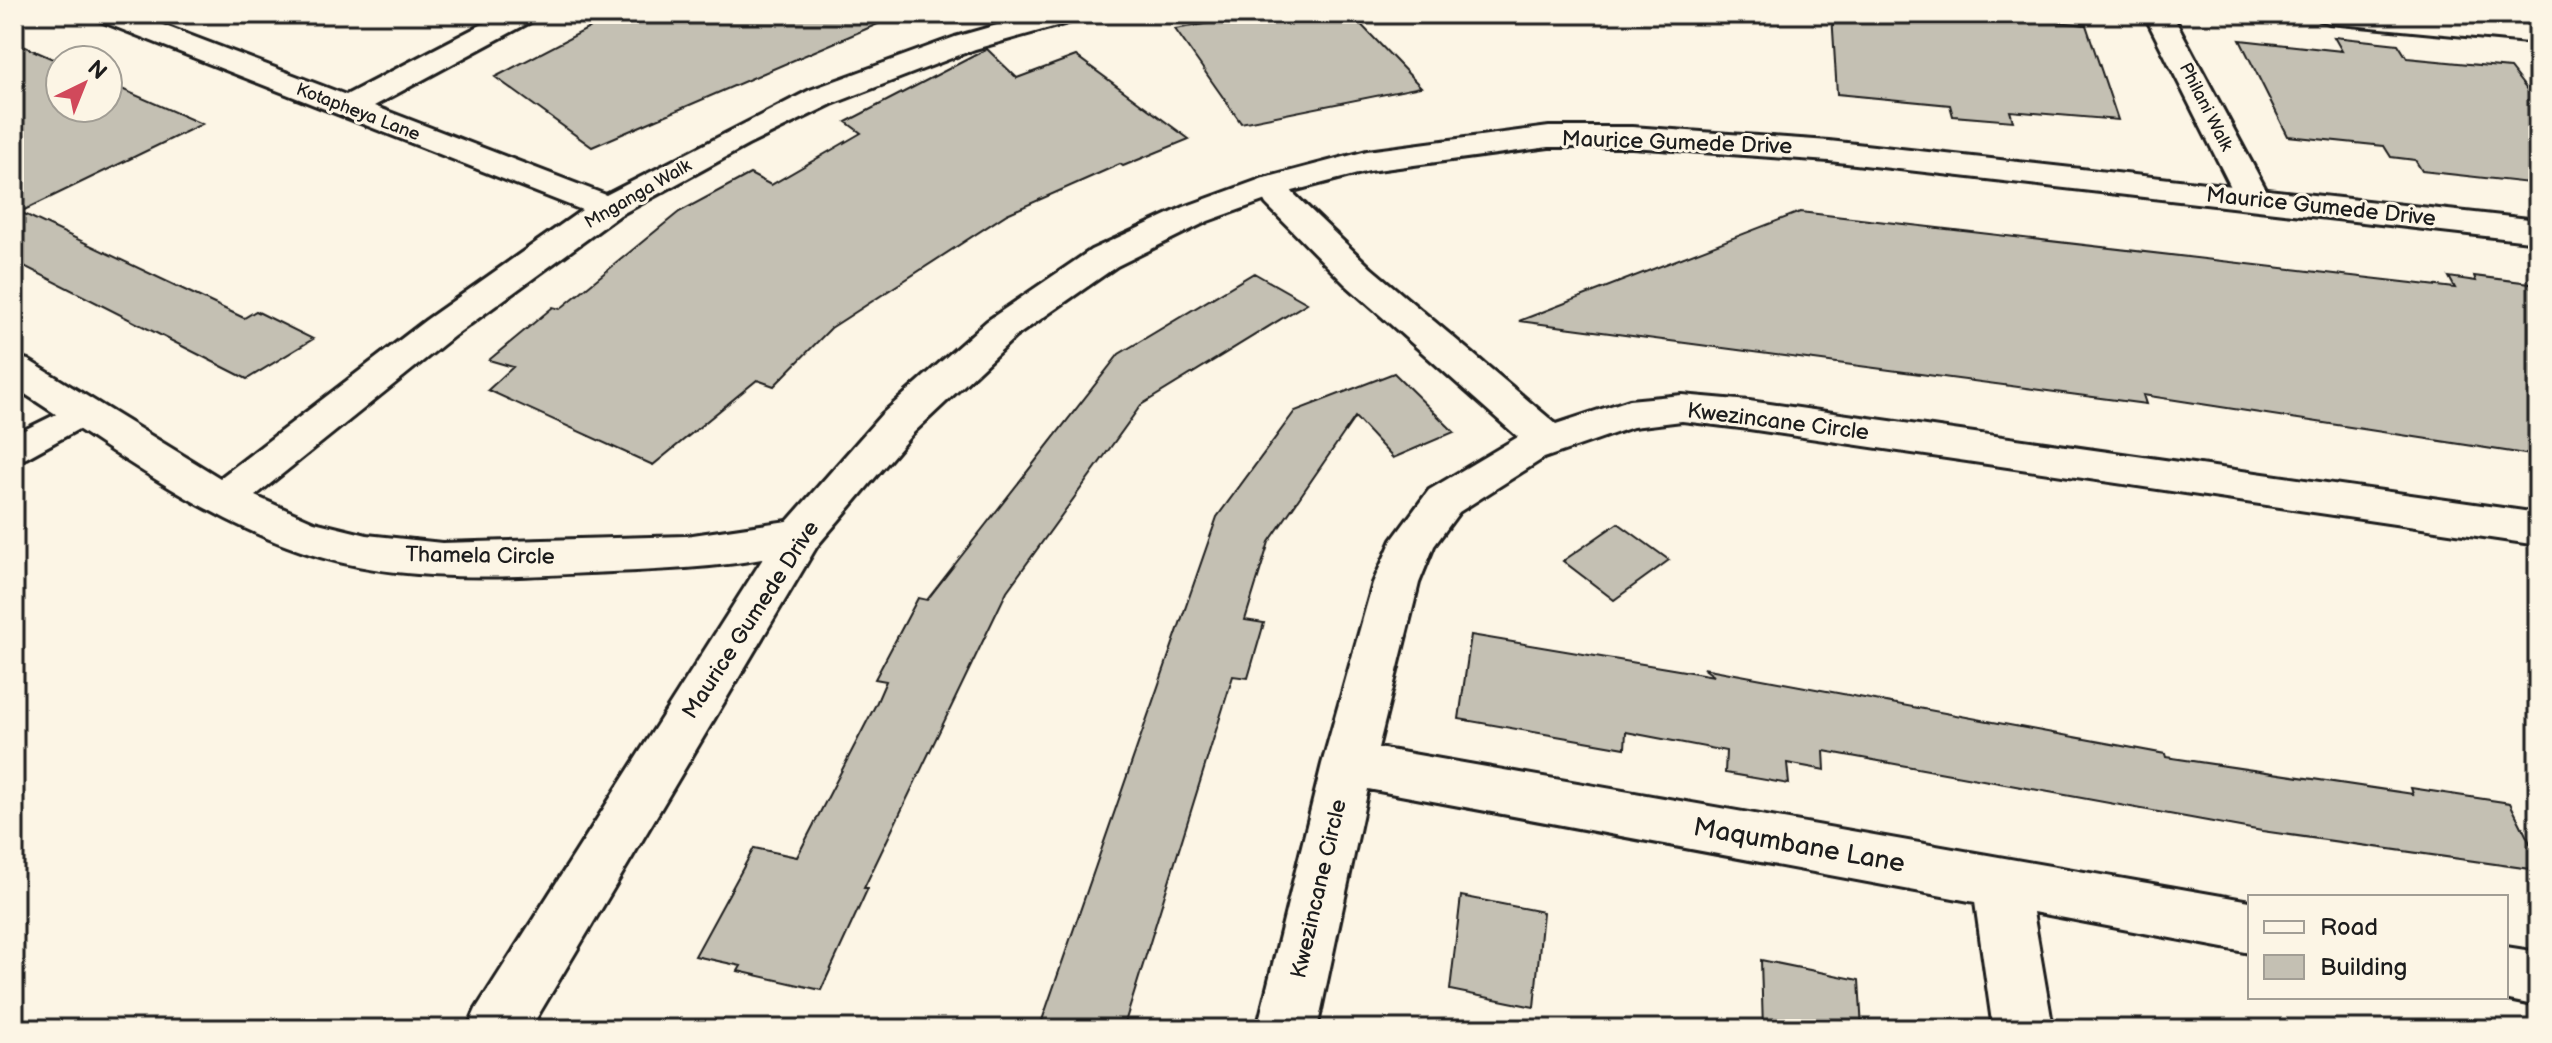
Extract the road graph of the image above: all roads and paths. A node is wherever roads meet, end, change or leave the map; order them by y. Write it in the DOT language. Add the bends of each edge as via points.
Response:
graph roads {
  1 [pos="108,14"];
  2 [pos="524,14"];
  3 [pos="2158,14"];
  4 [pos="2329,14"];
  5 [pos="1049,16"];
  6 [pos="2538,34"];
  7 [pos="346,108"];
  8 [pos="1273,186"];
  9 [pos="2254,199"];
  10 [pos="608,208"];
  11 [pos="2538,231"];
  12 [pos="14,369"];
  13 [pos="83,412"];
  14 [pos="1549,441"];
  15 [pos="14,450"];
  16 [pos="222,499"];
  17 [pos="2538,529"];
  18 [pos="801,535"];
  19 [pos="1348,764"];
  20 [pos="2000,882"];
  21 [pos="2248,927"];
  22 [pos="2508,974"];
  23 [pos="2538,979"];
  24 [pos="497,1029"];
  25 [pos="1287,1029"];
  26 [pos="2023,1029"];
  1 -- 7 [label="street, Kotapheya Lane"];
  2 -- 7 [label="street"];
  3 -- 9 [label="street, Philani Walk"];
  4 -- 6 [label="street"];
  5 -- 10 [label="street, Mnganga Walk" via="821,97"];
  7 -- 10 [label="street, Kotapheya Lane"];
  8 -- 9 [label="street, Maurice Gumede Drive" via="1367,161 1463,147 1549,137 1632,137 1829,151"];
  8 -- 14 [label="street" via="1358,276"];
  8 -- 18 [label="street, Maurice Gumede Drive" via="1196,214 1104,258 1001,329 897,424"];
  9 -- 11 [label="street, Maurice Gumede Drive"];
  10 -- 16 [label="street, Mnganga Walk" via="440,328"];
  12 -- 13 [label="street, Thamela Circle"];
  13 -- 15 [label="lane"];
  13 -- 16 [label="street, Thamela Circle"];
  14 -- 17 [label="street, Kwezincane Circle" via="1629,414 1682,408"];
  14 -- 19 [label="street, Kwezincane Circle" via="1444,501 1414,540 1396,583"];
  16 -- 18 [label="street, Thamela Circle" via="303,535 367,551 442,560 686,552"];
  18 -- 24 [label="street, Maurice Gumede Drive"];
  19 -- 20 [label="street, Maqumbane Lane"];
  19 -- 25 [label="street, Kwezincane Circle"];
  20 -- 21 [label="street, Maqumbane Lane"];
  20 -- 26 [label="street"];
  22 -- 23 [label="street"];
}
